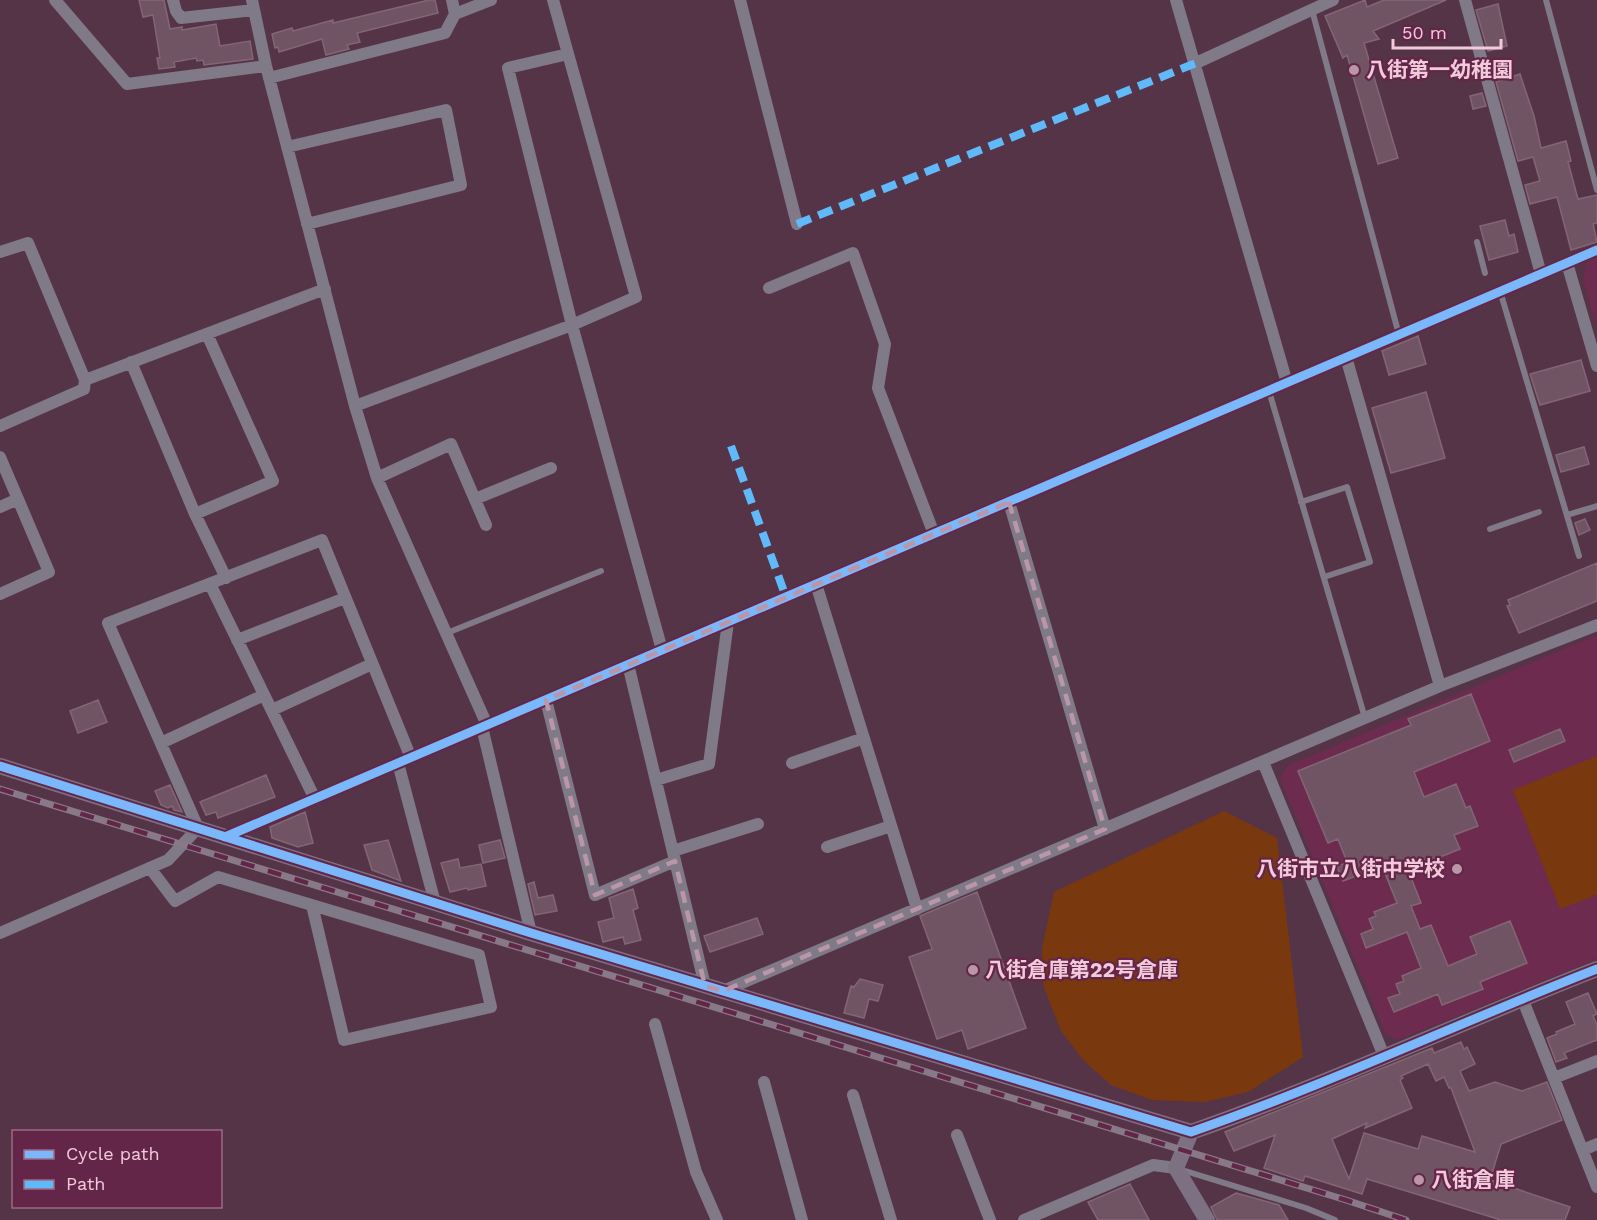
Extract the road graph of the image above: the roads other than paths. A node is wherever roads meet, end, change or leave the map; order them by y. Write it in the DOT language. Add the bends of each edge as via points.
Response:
graph roads {
  1 [pos="55,0"];
  2 [pos="173,0"];
  3 [pos="452,0"];
  4 [pos="491,0"];
  5 [pos="553,0"];
  6 [pos="740,0"];
  7 [pos="1176,0"];
  8 [pos="1333,0"];
  9 [pos="1465,0"];
  10 [pos="1546,0"];
  11 [pos="253,5"];
  12 [pos="1312,10"];
  13 [pos="456,14"];
  14 [pos="568,54"];
  15 [pos="1196,63"];
  16 [pos="268,72"];
  17 [pos="287,147"];
  18 [pos="1597,190"];
  19 [pos="308,224"];
  20 [pos="797,224"];
  21 [pos="1477,242"];
  22 [pos="1597,250"];
  23 [pos="0,252"];
  24 [pos="1567,263"];
  25 [pos="1485,273"];
  26 [pos="1541,274"];
  27 [pos="769,288"];
  28 [pos="325,289"];
  29 [pos="1500,291"];
  30 [pos="572,325"];
  31 [pos="207,334"];
  32 [pos="1399,335"];
  33 [pos="1346,357"];
  34 [pos="131,362"];
  35 [pos="1597,366"];
  36 [pos="85,380"];
  37 [pos="1287,383"];
  38 [pos="1269,390"];
  39 [pos="355,406"];
  40 [pos="0,426"];
  41 [pos="0,457"];
  42 [pos="551,468"];
  43 [pos="377,478"];
  44 [pos="18,499"];
  45 [pos="475,499"];
  46 [pos="1009,502"];
  47 [pos="1301,502"];
  48 [pos="1597,506"];
  49 [pos="0,507"];
  50 [pos="1539,512"];
  51 [pos="195,514"];
  52 [pos="1567,515"];
  53 [pos="486,525"];
  54 [pos="1490,529"];
  55 [pos="934,534"];
  56 [pos="1579,556"];
  57 [pos="601,571"];
  58 [pos="1324,577"];
  59 [pos="226,578"];
  60 [pos="210,584"];
  61 [pos="816,584"];
  62 [pos="0,594"];
  63 [pos="345,598"];
  64 [pos="728,622"];
  65 [pos="1597,625"];
  66 [pos="447,633"];
  67 [pos="237,640"];
  68 [pos="662,650"];
  69 [pos="372,664"];
  70 [pos="628,664"];
  71 [pos="1440,686"];
  72 [pos="264,695"];
  73 [pos="546,700"];
  74 [pos="272,710"];
  75 [pos="1365,718"];
  76 [pos="484,726"];
  77 [pos="864,738"];
  78 [pos="161,743"];
  79 [pos="411,758"];
  80 [pos="1263,762"];
  81 [pos="398,763"];
  82 [pos="792,763"];
  83 [pos="0,766"];
  84 [pos="656,780"];
  85 [pos="315,799"];
  86 [pos="758,824"];
  87 [pos="891,826"];
  88 [pos="198,828"];
  89 [pos="1105,829"];
  90 [pos="225,837"];
  91 [pos="827,847"];
  92 [pos="674,856"];
  93 [pos="150,868"];
  94 [pos="435,903"];
  95 [pos="312,905"];
  96 [pos="917,909"];
  97 [pos="1,930"];
  98 [pos="531,933"];
  99 [pos="1597,969"];
  100 [pos="705,986"];
  101 [pos="723,991"];
  102 [pos="1522,998"];
  103 [pos="656,1024"];
  104 [pos="1384,1056"];
  105 [pos="1597,1061"];
  106 [pos="1554,1078"];
  107 [pos="764,1082"];
  108 [pos="853,1095"];
  109 [pos="1191,1132"];
  110 [pos="957,1135"];
  111 [pos="1597,1144"];
  112 [pos="1583,1150"];
  113 [pos="1176,1168"];
  114 [pos="1597,1187"];
  115 [pos="717,1220"];
  116 [pos="802,1220"];
  117 [pos="891,1220"];
  118 [pos="990,1220"];
  119 [pos="1024,1220"];
  120 [pos="1207,1220"];
  121 [pos="1335,1220"];
  1 -- 16 [label="street" via="127,84"];
  2 -- 11 [label="street" via="181,18"];
  3 -- 13 [label="street"];
  4 -- 13 [label="street"];
  5 -- 14 [label="street"];
  6 -- 20 [label="street"];
  7 -- 15 [label="street"];
  8 -- 12 [label="street"];
  9 -- 26 [label="street"];
  10 -- 18 [label="lane"];
  11 -- 16 [label="street"];
  12 -- 15 [label="street"];
  12 -- 32 [label="lane"];
  13 -- 16 [label="street" via="445,33"];
  14 -- 30 [label="street" via="636,297"];
  14 -- 30 [label="street" via="508,68"];
  15 -- 37 [label="street"];
  16 -- 17 [label="street"];
  17 -- 19 [label="street"];
  17 -- 19 [label="street" via="446,110 461,185"];
  19 -- 28 [label="street"];
  21 -- 25 [label="lane"];
  22 -- 24 [label="street"];
  23 -- 36 [label="street" via="28,243"];
  24 -- 26 [label="street"];
  24 -- 35 [label="street"];
  26 -- 29 [label="street"];
  27 -- 55 [label="street" via="853,253 885,344 878,388"];
  28 -- 31 [label="street"];
  28 -- 39 [label="street"];
  29 -- 32 [label="street"];
  29 -- 52 [label="lane"];
  30 -- 39 [label="street"];
  30 -- 68 [label="street"];
  31 -- 34 [label="street"];
  31 -- 51 [label="street" via="273,481"];
  32 -- 33 [label="street"];
  33 -- 37 [label="street"];
  33 -- 71 [label="street"];
  34 -- 36 [label="street"];
  34 -- 51 [label="street"];
  36 -- 40 [label="street" via="84,389"];
  37 -- 38 [label="street"];
  38 -- 46 [label="street"];
  38 -- 47 [label="lane"];
  39 -- 43 [label="street"];
  41 -- 44 [label="street"];
  42 -- 45 [label="street"];
  43 -- 45 [label="street" via="451,444"];
  43 -- 66 [label="street"];
  44 -- 49 [label="street"];
  44 -- 62 [label="street" via="49,572"];
  45 -- 53 [label="street"];
  46 -- 55 [label="street"];
  46 -- 89 [label="street"];
  47 -- 58 [label="lane"];
  47 -- 58 [label="lane" via="1347,487 1370,562"];
  48 -- 52 [label="lane"];
  50 -- 54 [label="lane"];
  51 -- 59 [label="street"];
  52 -- 56 [label="lane"];
  55 -- 61 [label="street"];
  57 -- 66 [label="lane"];
  58 -- 75 [label="lane"];
  59 -- 60 [label="street"];
  59 -- 63 [label="street" via="322,540"];
  60 -- 67 [label="street"];
  60 -- 78 [label="street" via="108,623"];
  61 -- 64 [label="street"];
  61 -- 77 [label="street"];
  63 -- 67 [label="street"];
  63 -- 69 [label="street"];
  64 -- 68 [label="street"];
  64 -- 84 [label="street" via="709,764"];
  65 -- 71 [label="street"];
  66 -- 76 [label="street"];
  67 -- 72 [label="street"];
  68 -- 70 [label="street"];
  69 -- 74 [label="street"];
  69 -- 79 [label="street"];
  70 -- 73 [label="street"];
  70 -- 84 [label="street"];
  71 -- 75 [label="street"];
  72 -- 74 [label="street"];
  72 -- 78 [label="street"];
  73 -- 76 [label="street"];
  73 -- 92 [label="street" via="595,894"];
  74 -- 85 [label="street"];
  75 -- 80 [label="street"];
  76 -- 79 [label="street"];
  76 -- 98 [label="street"];
  77 -- 82 [label="street"];
  77 -- 87 [label="street"];
  78 -- 88 [label="street"];
  79 -- 81 [label="street"];
  80 -- 89 [label="street"];
  80 -- 104 [label="street"];
  81 -- 85 [label="street"];
  81 -- 94 [label="street"];
  83 -- 88 [label="street"];
  84 -- 92 [label="street"];
  85 -- 90 [label="street"];
  86 -- 92 [label="street"];
  87 -- 91 [label="street"];
  87 -- 96 [label="street"];
  88 -- 90 [label="street"];
  88 -- 93 [label="street" via="168,860"];
  89 -- 96 [label="street"];
  90 -- 94 [label="street"];
  92 -- 100 [label="street"];
  93 -- 95 [label="street" via="175,901 218,877"];
  93 -- 97 [label="street"];
  94 -- 98 [label="street"];
  95 -- 95 [label="street" via="479,955 491,1007 344,1040"];
  96 -- 101 [label="street"];
  98 -- 100 [label="street"];
  99 -- 102 [label="street"];
  100 -- 101 [label="street"];
  101 -- 109 [label="street"];
  102 -- 104 [label="street"];
  102 -- 106 [label="street"];
  103 -- 115 [label="street" via="696,1172"];
  104 -- 109 [label="street" via="1273,1104"];
  105 -- 106 [label="street"];
  106 -- 112 [label="street"];
  107 -- 116 [label="street"];
  108 -- 117 [label="street"];
  109 -- 113 [label="street"];
  110 -- 118 [label="street"];
  111 -- 112 [label="street"];
  112 -- 114 [label="street"];
  113 -- 119 [label="street" via="1153,1166"];
  113 -- 120 [label="street"];
  113 -- 121 [label="lane"];
}
